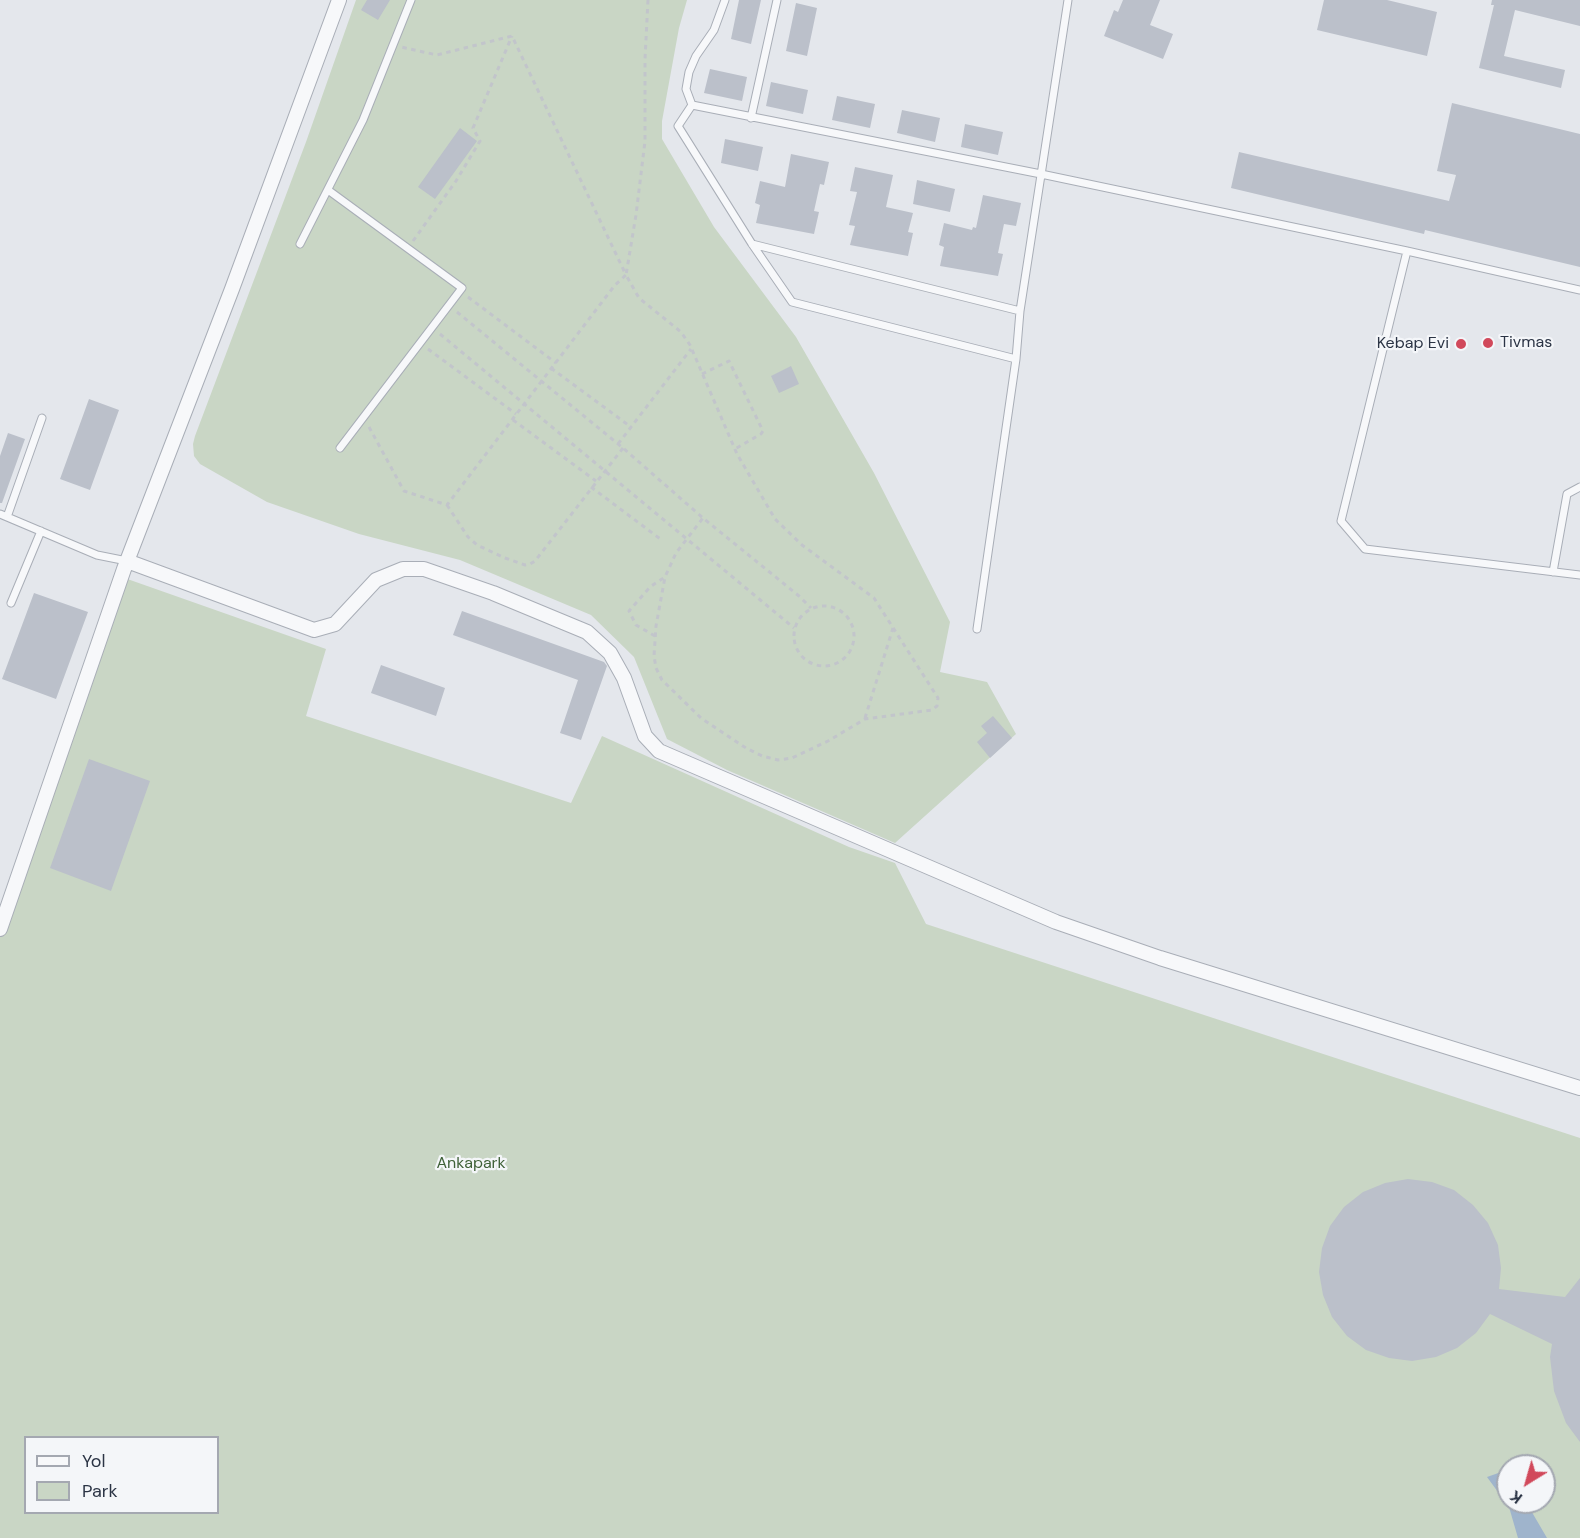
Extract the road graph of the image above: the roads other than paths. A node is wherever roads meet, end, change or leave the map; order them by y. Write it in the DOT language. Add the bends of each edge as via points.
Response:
graph roads {
  1 [pos="339,0"];
  2 [pos="411,0"];
  3 [pos="725,0"];
  4 [pos="777,0"];
  5 [pos="1068,0"];
  6 [pos="692,105"];
  7 [pos="751,118"];
  8 [pos="1041,174"];
  9 [pos="328,190"];
  10 [pos="300,244"];
  11 [pos="752,244"];
  12 [pos="1407,251"];
  13 [pos="1580,290"];
  14 [pos="1020,311"];
  15 [pos="1016,359"];
  16 [pos="42,418"];
  17 [pos="340,448"];
  18 [pos="1580,487"];
  19 [pos="3,516"];
  20 [pos="41,531"];
  21 [pos="127,561"];
  22 [pos="1553,572"];
  23 [pos="1580,575"];
  24 [pos="11,603"];
  25 [pos="977,629"];
  26 [pos="0,929"];
  27 [pos="1580,1088"];
  1 -- 21 [label="street"];
  2 -- 9 [label="lane" via="363,120"];
  3 -- 6 [label="lane" via="714,30 689,72 686,89"];
  4 -- 7 [label="lane"];
  5 -- 8 [label="lane"];
  6 -- 7 [label="lane"];
  6 -- 11 [label="lane" via="678,126"];
  7 -- 8 [label="lane"];
  8 -- 12 [label="lane"];
  8 -- 14 [label="lane"];
  9 -- 10 [label="lane"];
  9 -- 17 [label="lane" via="462,288"];
  11 -- 14 [label="lane"];
  11 -- 15 [label="lane" via="792,302"];
  12 -- 13 [label="lane"];
  12 -- 22 [label="lane" via="1341,521 1365,549"];
  14 -- 15 [label="lane"];
  15 -- 25 [label="lane"];
  16 -- 19 [label="lane"];
  18 -- 22 [label="lane" via="1567,494"];
  19 -- 20 [label="lane"];
  20 -- 21 [label="lane" via="97,555"];
  20 -- 24 [label="lane"];
  21 -- 26 [label="street"];
  21 -- 27 [label="street" via="314,630 335,624 376,580 403,569 424,569 493,593 586,632 610,652 645,736 659,751 1056,922"];
  22 -- 23 [label="lane"];
}
